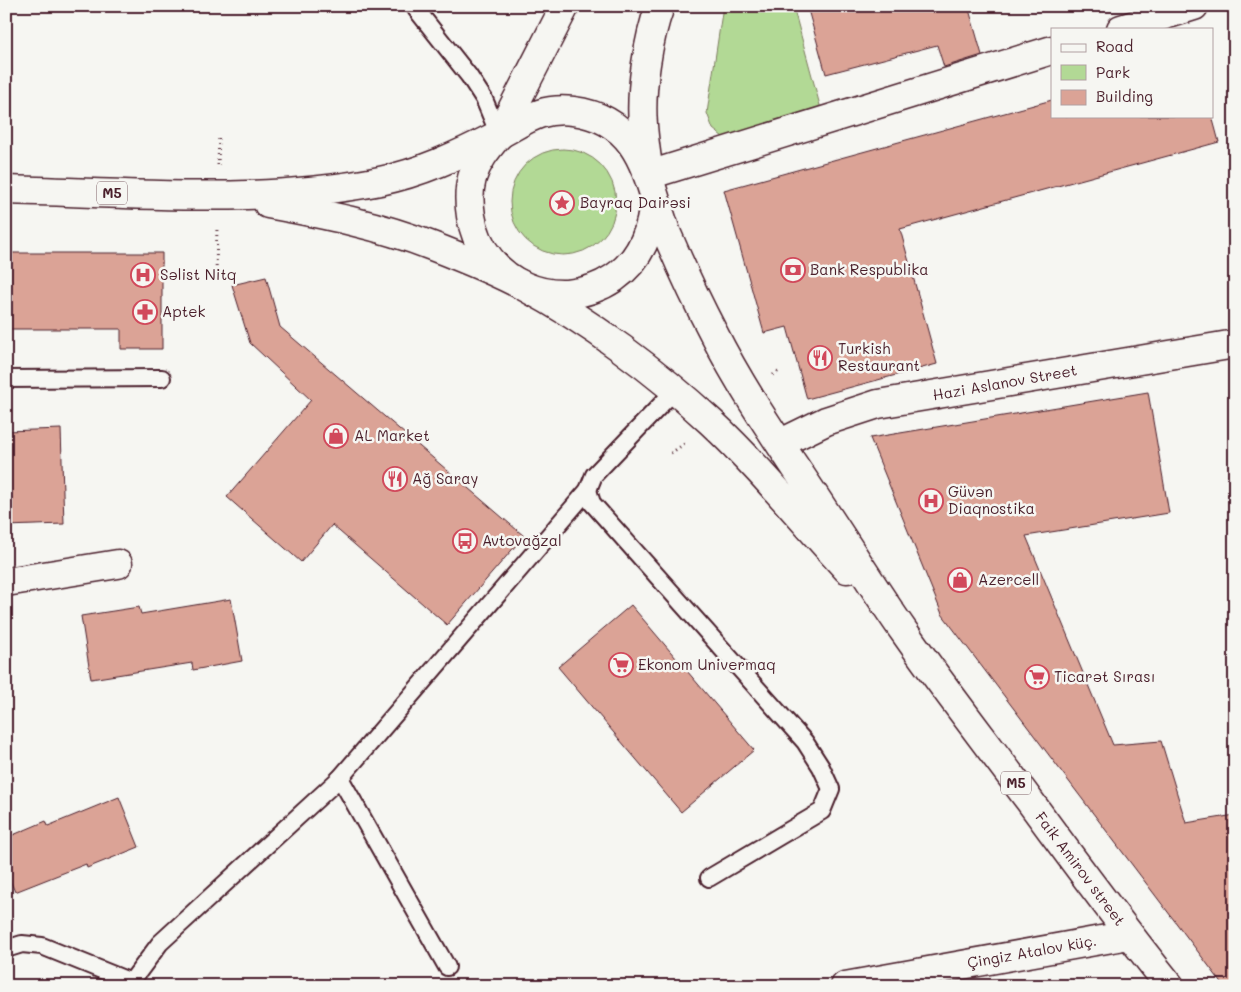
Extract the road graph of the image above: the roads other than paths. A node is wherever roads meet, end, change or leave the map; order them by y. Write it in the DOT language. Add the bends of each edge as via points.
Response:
graph roads {
  1 [pos="566,6"];
  2 [pos="660,6"];
  3 [pos="1194,6"];
  4 [pos="416,8"];
  5 [pos="1124,28"];
  6 [pos="1051,50"];
  7 [pos="499,135"];
  8 [pos="649,175"];
  9 [pos="6,190"];
  10 [pos="218,196"];
  11 [pos="525,287"];
  12 [pos="1235,344"];
  13 [pos="162,378"];
  14 [pos="6,379"];
  15 [pos="675,390"];
  16 [pos="781,443"];
  17 [pos="588,490"];
  18 [pos="118,564"];
  19 [pos="6,582"];
  20 [pos="903,631"];
  21 [pos="340,778"];
  22 [pos="709,878"];
  23 [pos="1129,935"];
  24 [pos="6,949"];
  25 [pos="447,967"];
  26 [pos="131,984"];
  27 [pos="845,986"];
  28 [pos="1170,986"];
  1 -- 7 [label="main road"];
  2 -- 8 [label="main road" via="653,24 645,82 643,123"];
  3 -- 5 [label="main road"];
  4 -- 7 [label="lane" via="470,76"];
  6 -- 8 [label="main road"];
  7 -- 8 [label="main road" via="521,120 546,112 572,111 598,118 620,132 638,151"];
  7 -- 10 [label="main road" via="433,166 384,180 326,190"];
  7 -- 11 [label="main road" via="482,155 472,179 469,205 473,231 485,254 503,273"];
  8 -- 11 [label="main road" via="654,200 650,227 640,251 624,271 602,286 577,294 550,294"];
  8 -- 16 [label="main road" via="666,229 706,319"];
  9 -- 10 [label="main road, M5"];
  10 -- 11 [label="main road" via="316,212 380,228 431,246"];
  11 -- 15 [label="main road" via="596,332"];
  12 -- 16 [label="main road, Hazi Aslanov Street" via="878,404 826,421"];
  13 -- 14 [label="lane"];
  15 -- 17 [label="lane" via="594,475"];
  15 -- 20 [label="main road" via="730,442"];
  16 -- 20 [label="main road"];
  17 -- 21 [label="lane"];
  17 -- 22 [label="lane" via="592,504 805,742 831,790 822,811"];
  18 -- 19 [label="main road"];
  20 -- 23 [label="main road, Faik Amirov street / M5"];
  21 -- 25 [label="lane"];
  21 -- 26 [label="lane" via="160,943"];
  23 -- 27 [label="main road, Çingiz Atalov küç."];
  23 -- 28 [label="main road, Faik Amirov street / M5"];
  24 -- 26 [label="lane" via="22,944 42,946"];
}
